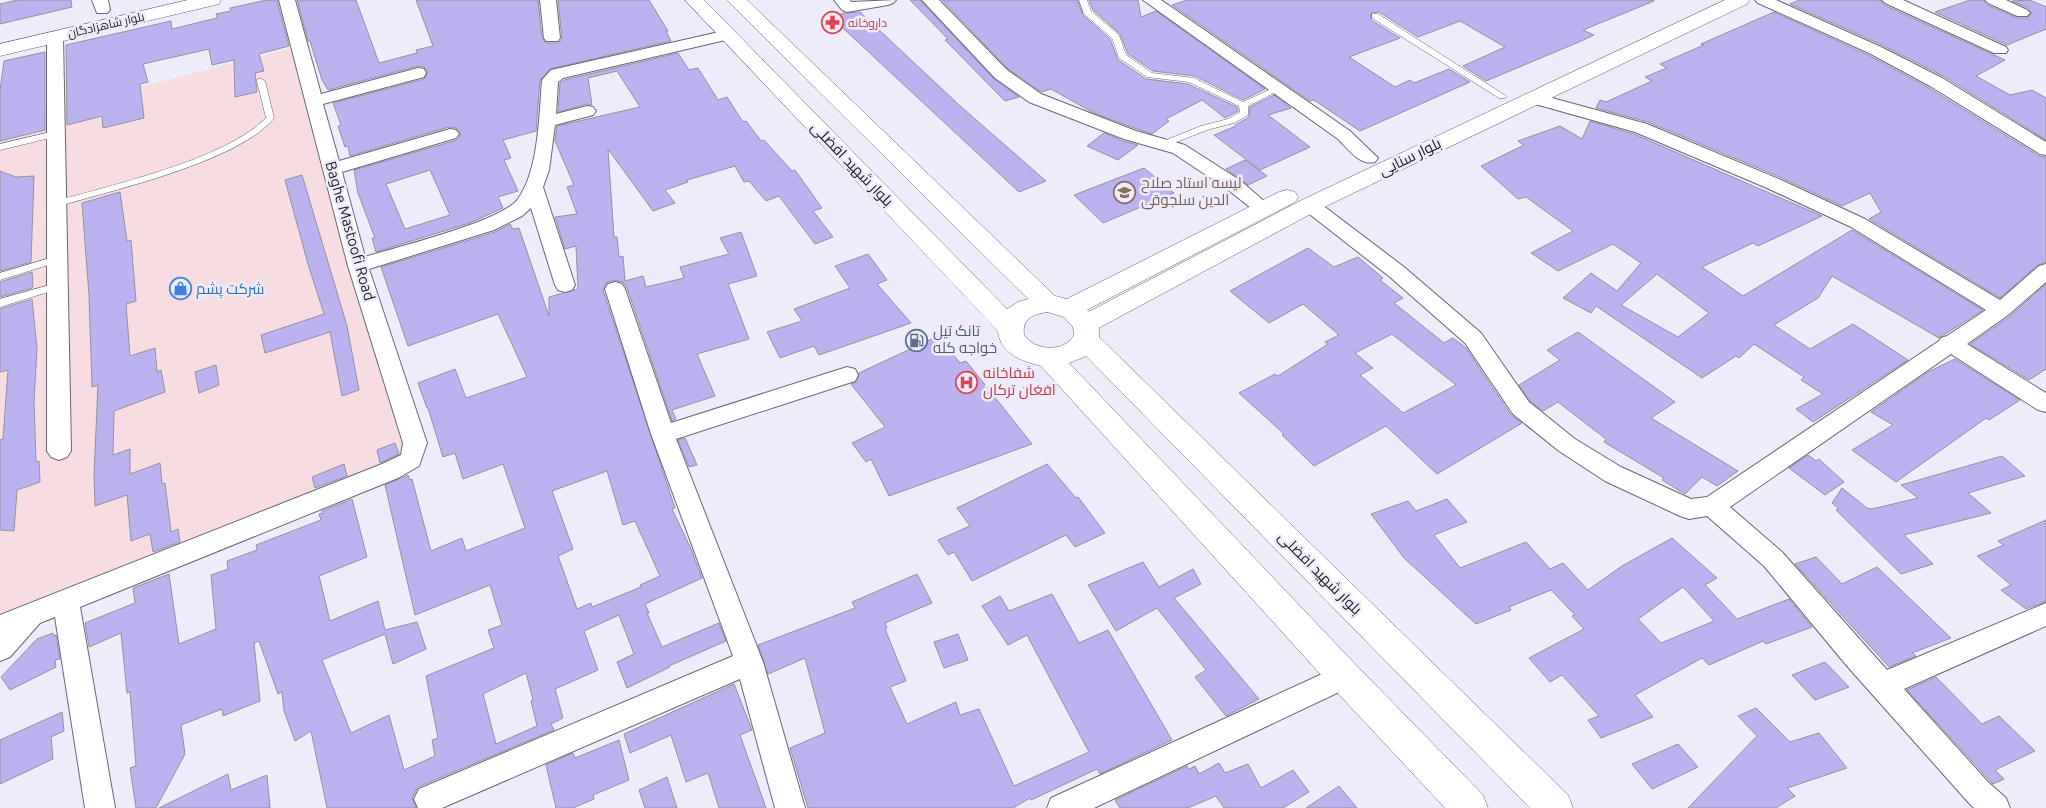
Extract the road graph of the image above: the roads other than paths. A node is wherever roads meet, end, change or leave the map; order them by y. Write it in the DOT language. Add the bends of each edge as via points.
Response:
graph roads {
  1 [pos="148,0"];
  2 [pos="212,0"];
  3 [pos="287,0"];
  4 [pos="548,0"];
  5 [pos="694,0"];
  6 [pos="736,0"];
  7 [pos="842,0"];
  8 [pos="888,0"];
  9 [pos="930,0"];
  10 [pos="1083,0"];
  11 [pos="1704,0"];
  12 [pos="1740,0"];
  13 [pos="1763,0"];
  14 [pos="1890,0"];
  15 [pos="1993,0"];
  16 [pos="1159,1"];
  17 [pos="101,5"];
  18 [pos="2022,13"];
  19 [pos="1374,16"];
  20 [pos="0,34"];
  21 [pos="728,35"];
  22 [pos="55,37"];
  23 [pos="552,38"];
  24 [pos="0,50"];
  25 [pos="2000,50"];
  26 [pos="418,73"];
  27 [pos="261,81"];
  28 [pos="1278,89"];
  29 [pos="1502,96"];
  30 [pos="1534,98"];
  31 [pos="314,101"];
  32 [pos="1243,105"];
  33 [pos="587,111"];
  34 [pos="547,122"];
  35 [pos="55,134"];
  36 [pos="450,134"];
  37 [pos="1164,144"];
  38 [pos="0,147"];
  39 [pos="2046,150"];
  40 [pos="1370,158"];
  41 [pos="332,169"];
  42 [pos="534,187"];
  43 [pos="56,204"];
  44 [pos="1310,204"];
  45 [pos="1263,208"];
  46 [pos="56,260"];
  47 [pos="358,266"];
  48 [pos="2046,271"];
  49 [pos="0,277"];
  50 [pos="565,285"];
  51 [pos="57,286"];
  52 [pos="615,289"];
  53 [pos="0,303"];
  54 [pos="2001,310"];
  55 [pos="1072,319"];
  56 [pos="1009,327"];
  57 [pos="1949,343"];
  58 [pos="1048,357"];
  59 [pos="847,375"];
  60 [pos="2044,401"];
  61 [pos="663,434"];
  62 [pos="59,450"];
  63 [pos="1712,506"];
  64 [pos="66,601"];
  65 [pos="35,613"];
  66 [pos="2046,614"];
  67 [pos="0,627"];
  68 [pos="0,649"];
  69 [pos="749,662"];
  70 [pos="1344,676"];
  71 [pos="1883,685"];
  72 [pos="429,799"];
  73 [pos="100,808"];
  74 [pos="790,808"];
  75 [pos="1062,808"];
  76 [pos="1470,808"];
  77 [pos="1555,808"];
  78 [pos="1995,808"];
  1 -- 17 [label="main road, بلوار شاهزادگان"];
  2 -- 22 [label="main road, بلوار شاهزادگان"];
  3 -- 31 [label="street, Baghe Mastoofi Road"];
  4 -- 23 [label="street"];
  5 -- 21 [label="main road, بلوار شهید افضلی"];
  6 -- 55 [label="main road, بلوار شهید افضلی"];
  7 -- 8 [label="street" via="847,7"];
  9 -- 37 [label="street" via="1001,74 1035,98 1130,135"];
  10 -- 32 [label="lane" via="1087,12 1116,37 1122,56 1150,75 1191,80"];
  11 -- 29 [label="main road, بلوار سنایی"];
  12 -- 30 [label="main road, بلوار سنایی"];
  13 -- 39 [label="street" via="1936,82"];
  14 -- 25 [label="street"];
  15 -- 18 [label="street"];
  16 -- 28 [label="street"];
  17 -- 20 [label="main road, بلوار شاهزادگان"];
  19 -- 29 [label="lane"];
  21 -- 34 [label="street" via="557,74 550,80"];
  21 -- 56 [label="main road, بلوار شهید افضلی"];
  22 -- 24 [label="main road, بلوار شاهزادگان"];
  22 -- 35 [label="street"];
  26 -- 31 [label="street"];
  27 -- 43 [label="lane" via="270,118 259,132 143,179"];
  28 -- 32 [label="lane"];
  28 -- 40 [label="street" via="1344,135"];
  29 -- 40 [label="main road, بلوار سنایی"];
  30 -- 44 [label="main road, بلوار سنایی"];
  30 -- 54 [label="street" via="1641,128 1774,184 1858,223"];
  31 -- 41 [label="street, Baghe Mastoofi Road"];
  32 -- 37 [label="lane" via="1245,113 1230,121"];
  33 -- 34 [label="street"];
  34 -- 42 [label="street" via="540,170"];
  35 -- 38 [label="lane"];
  35 -- 43 [label="street"];
  36 -- 41 [label="street"];
  37 -- 45 [label="street" via="1179,149"];
  40 -- 45 [label="main road, بلوار سنایی"];
  41 -- 47 [label="street, Baghe Mastoofi Road"];
  42 -- 47 [label="street" via="515,212 487,226"];
  42 -- 50 [label="street"];
  43 -- 46 [label="street"];
  44 -- 55 [label="main road, بلوار سنایی"];
  44 -- 63 [label="street" via="1397,272 1473,338 1521,408 1566,445 1613,474 1689,509"];
  45 -- 55 [label="main road, بلوار سنایی"];
  46 -- 49 [label="lane"];
  46 -- 51 [label="street"];
  47 -- 64 [label="street, Baghe Mastoofi Road" via="415,443 411,460"];
  48 -- 54 [label="street"];
  51 -- 53 [label="lane"];
  51 -- 62 [label="street"];
  52 -- 61 [label="street"];
  54 -- 57 [label="street"];
  55 -- 56 [label="main road" via="1031,306 1018,313"];
  55 -- 58 [label="main road" via="1080,346 1071,352"];
  55 -- 77 [label="main road, بلوار شهید افضلی"];
  56 -- 58 [label="main road" via="1010,335 1020,348 1036,356"];
  57 -- 60 [label="street"];
  57 -- 63 [label="street"];
  58 -- 70 [label="main road"];
  59 -- 61 [label="street"];
  61 -- 69 [label="street"];
  63 -- 71 [label="street" via="1774,558"];
  64 -- 65 [label="street"];
  64 -- 73 [label="street"];
  65 -- 67 [label="street"];
  65 -- 68 [label="street"];
  66 -- 71 [label="street"];
  69 -- 72 [label="street"];
  69 -- 74 [label="street"];
  70 -- 75 [label="street"];
  70 -- 76 [label="main road"];
  71 -- 78 [label="street"];
}
